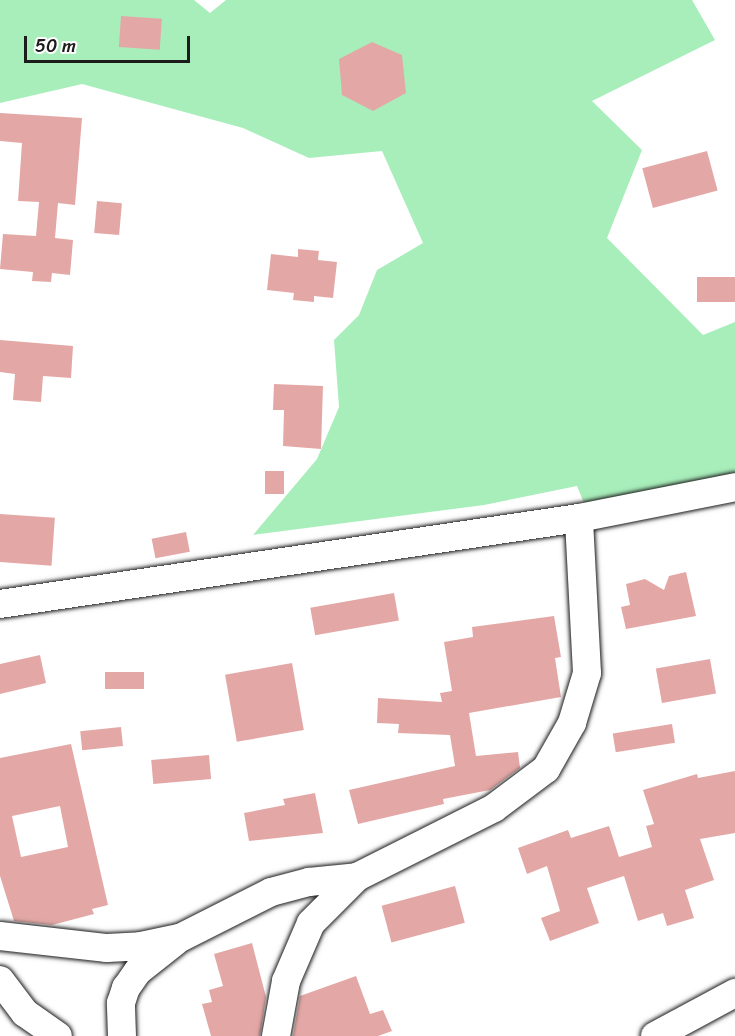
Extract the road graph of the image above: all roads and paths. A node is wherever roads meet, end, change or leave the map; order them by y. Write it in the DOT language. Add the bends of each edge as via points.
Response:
graph roads {
  1 [pos="735,487"];
  2 [pos="579,518"];
  3 [pos="0,604"];
  4 [pos="357,877"];
  5 [pos="0,936"];
  6 [pos="180,938"];
  7 [pos="0,980"];
  8 [pos="735,993"];
  9 [pos="58,1036"];
  10 [pos="122,1036"];
  11 [pos="276,1036"];
  12 [pos="655,1036"];
  1 -- 2 [label="street"];
  2 -- 3 [label="street"];
  2 -- 4 [label="street" via="586,673 572,723 546,769 494,808"];
  4 -- 6 [label="street" via="309,882 272,892"];
  4 -- 11 [label="street" via="311,923 286,981"];
  5 -- 6 [label="street" via="107,948"];
  6 -- 10 [label="street" via="138,971 126,988 121,1003"];
  7 -- 9 [label="street" via="25,1013"];
  8 -- 12 [label="street"];
}
